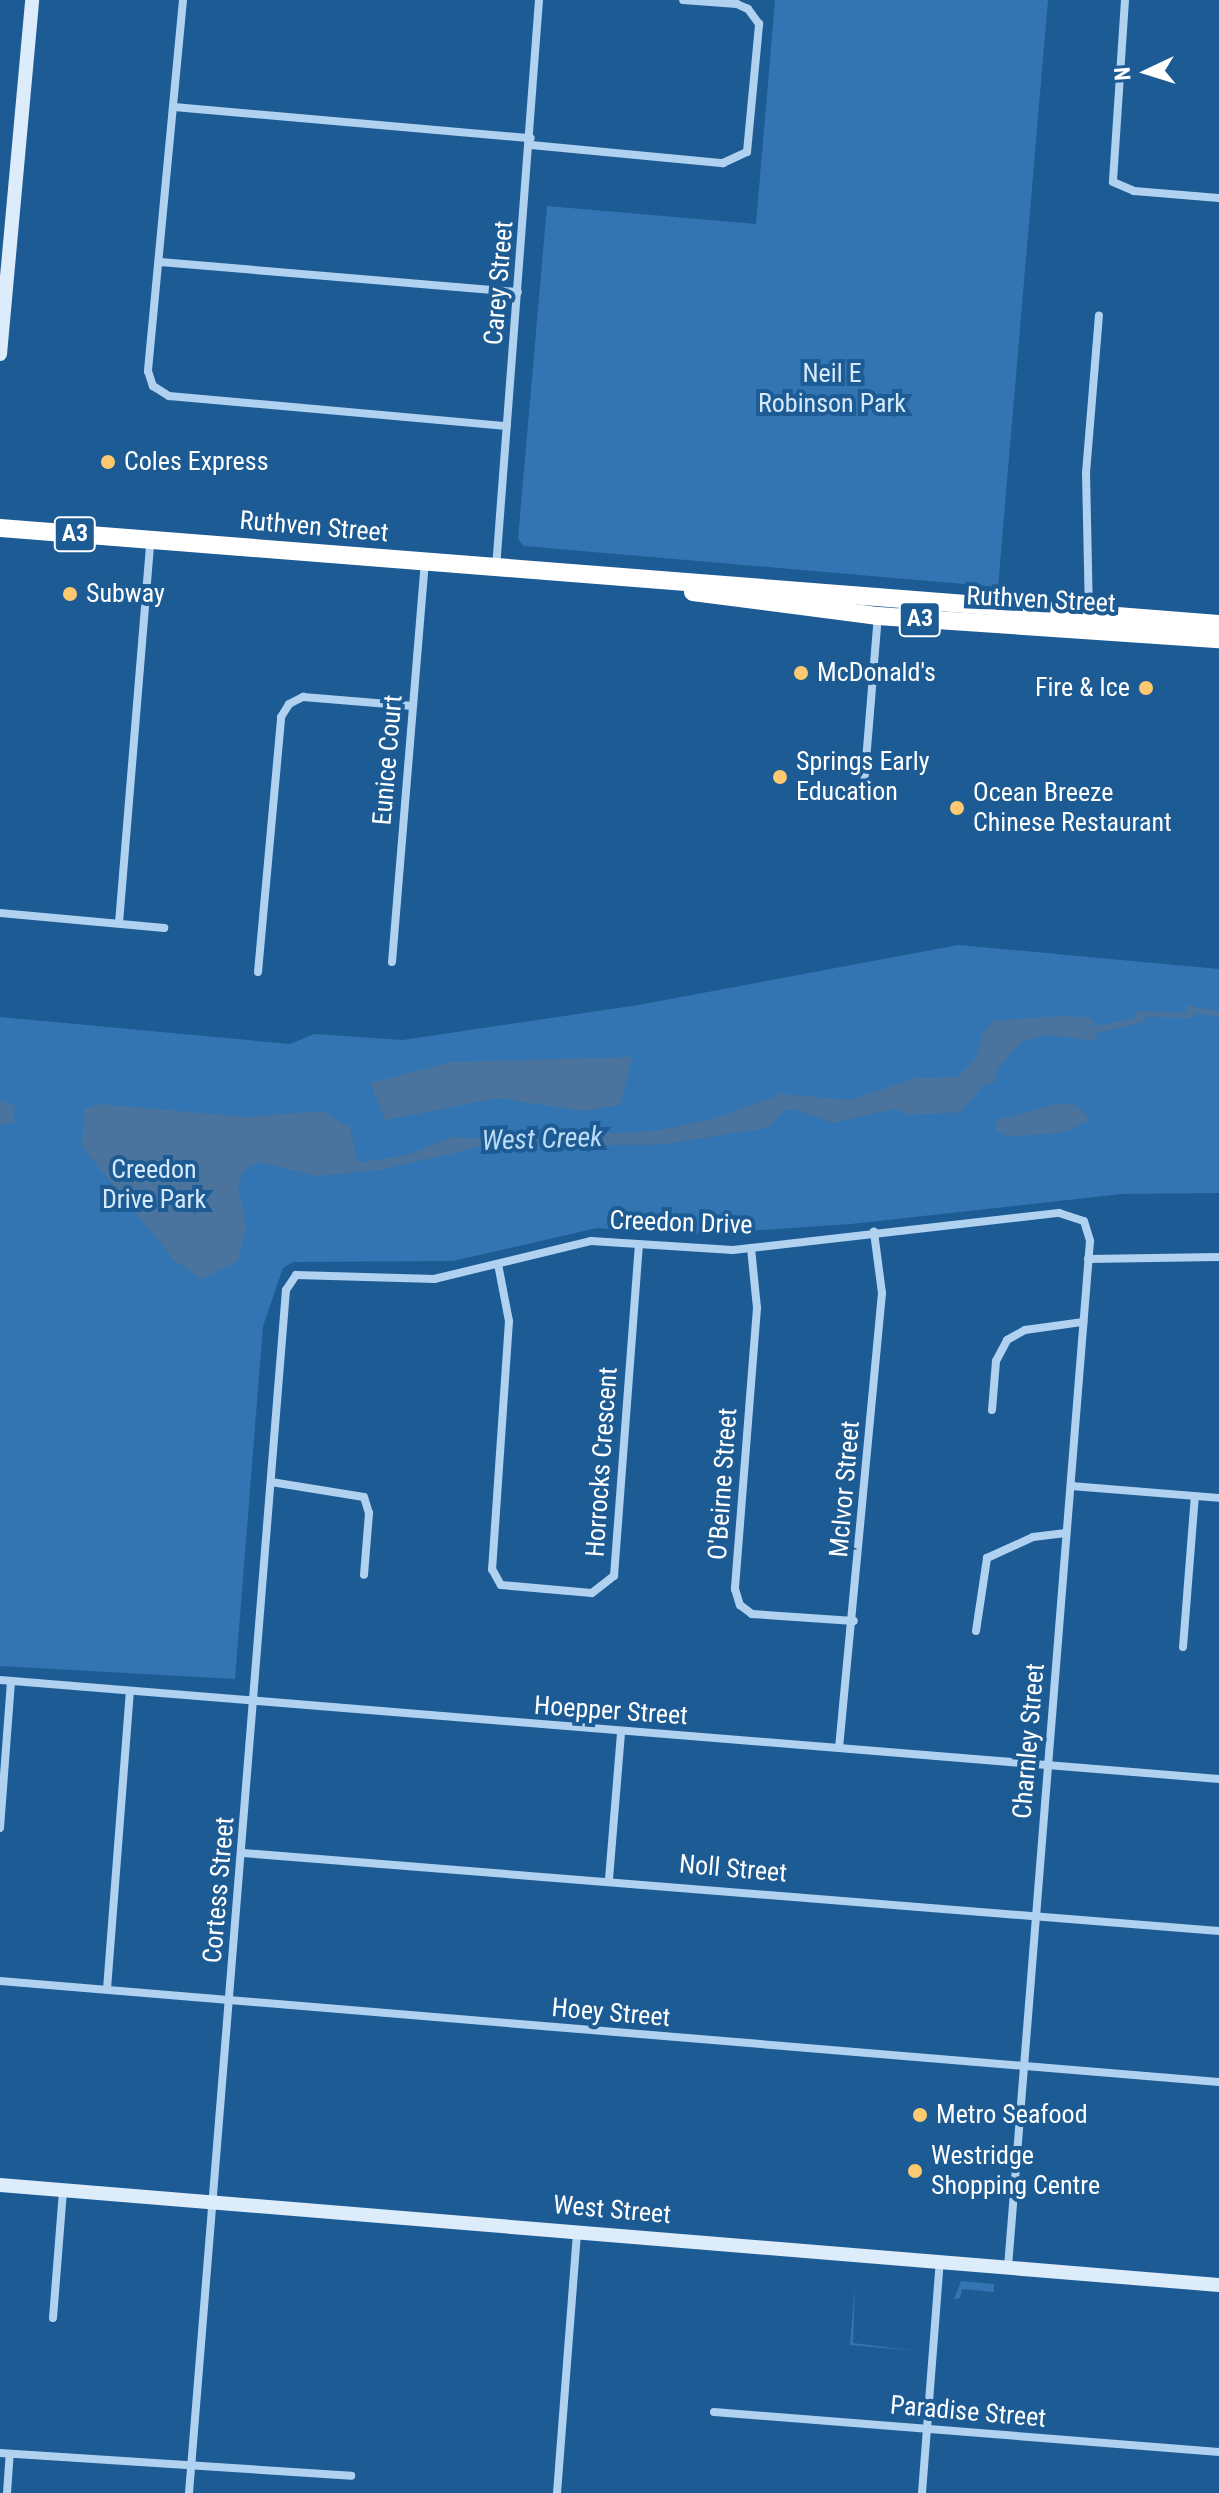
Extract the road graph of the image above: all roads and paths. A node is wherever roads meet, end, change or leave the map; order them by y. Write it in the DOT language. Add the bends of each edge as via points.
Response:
graph roads {
  1 [pos="32,0"];
  2 [pos="183,0"];
  3 [pos="539,0"];
  4 [pos="683,0"];
  5 [pos="1125,0"];
  6 [pos="174,107"];
  7 [pos="531,142"];
  8 [pos="1219,198"];
  9 [pos="160,262"];
  10 [pos="3,282"];
  11 [pos="518,292"];
  12 [pos="1099,316"];
  13 [pos="0,354"];
  14 [pos="507,426"];
  15 [pos="0,528"];
  16 [pos="150,540"];
  17 [pos="425,562"];
  18 [pos="496,569"];
  19 [pos="623,580"];
  20 [pos="880,597"];
  21 [pos="878,616"];
  22 [pos="1089,621"];
  23 [pos="1219,624"];
  24 [pos="1219,639"];
  25 [pos="413,706"];
  26 [pos="864,785"];
  27 [pos="0,913"];
  28 [pos="119,923"];
  29 [pos="164,928"];
  30 [pos="392,962"];
  31 [pos="258,972"];
  32 [pos="1084,1221"];
  33 [pos="874,1232"];
  34 [pos="639,1244"];
  35 [pos="751,1248"];
  36 [pos="1219,1257"];
  37 [pos="1088,1259"];
  38 [pos="498,1264"];
  39 [pos="286,1290"];
  40 [pos="1083,1322"];
  41 [pos="992,1410"];
  42 [pos="271,1482"];
  43 [pos="1071,1486"];
  44 [pos="1195,1496"];
  45 [pos="1219,1498"];
  46 [pos="1066,1533"];
  47 [pos="364,1575"];
  48 [pos="854,1621"];
  49 [pos="976,1631"];
  50 [pos="1183,1647"];
  51 [pos="0,1680"];
  52 [pos="11,1682"];
  53 [pos="130,1692"];
  54 [pos="254,1702"];
  55 [pos="621,1732"];
  56 [pos="839,1748"];
  57 [pos="1047,1766"];
  58 [pos="1219,1779"];
  59 [pos="0,1828"];
  60 [pos="243,1853"];
  61 [pos="609,1879"];
  62 [pos="1035,1916"];
  63 [pos="1219,1931"];
  64 [pos="0,1981"];
  65 [pos="107,1989"];
  66 [pos="229,2002"];
  67 [pos="1023,2067"];
  68 [pos="1219,2082"];
  69 [pos="0,2185"];
  70 [pos="63,2190"];
  71 [pos="212,2202"];
  72 [pos="577,2231"];
  73 [pos="940,2261"];
  74 [pos="1008,2266"];
  75 [pos="1219,2285"];
  76 [pos="53,2318"];
  77 [pos="714,2412"];
  78 [pos="927,2428"];
  79 [pos="1219,2452"];
  80 [pos="5,2453"];
  81 [pos="191,2466"];
  82 [pos="351,2476"];
  83 [pos="7,2493"];
  84 [pos="189,2493"];
  85 [pos="557,2493"];
  86 [pos="922,2493"];
  1 -- 10 [label="main road"];
  2 -- 6 [label="street"];
  3 -- 7 [label="street, Carey Street"];
  4 -- 7 [label="street" via="737,4 759,24 747,152 723,163"];
  5 -- 8 [label="street" via="1113,182 1134,191"];
  6 -- 7 [label="street"];
  6 -- 9 [label="street"];
  7 -- 11 [label="street, Carey Street"];
  9 -- 11 [label="street"];
  9 -- 14 [label="street" via="148,371 153,386 169,396"];
  10 -- 13 [label="main road"];
  11 -- 14 [label="street, Carey Street"];
  12 -- 22 [label="street" via="1086,473"];
  14 -- 18 [label="street, Carey Street"];
  15 -- 16 [label="highway, Ruthven Street / A3"];
  16 -- 17 [label="highway, Ruthven Street / A3"];
  16 -- 28 [label="street"];
  17 -- 18 [label="highway, Ruthven Street / A3"];
  17 -- 25 [label="street, Eunice Court"];
  18 -- 19 [label="highway, Ruthven Street / A3"];
  19 -- 20 [label="highway, Ruthven Street / A3"];
  19 -- 21 [label="highway, Ruthven Street / A3"];
  20 -- 21 [label="street"];
  20 -- 22 [label="highway, Ruthven Street / A3"];
  21 -- 22 [label="highway, Ruthven Street / A3"];
  21 -- 26 [label="street"];
  22 -- 23 [label="highway, Ruthven Street / A3"];
  22 -- 24 [label="highway, Ruthven Street / A3"];
  25 -- 30 [label="street, Eunice Court"];
  25 -- 31 [label="street" via="303,697 289,704 281,717"];
  27 -- 28 [label="street"];
  28 -- 29 [label="street"];
  32 -- 33 [label="street, Creedon Drive" via="1059,1213"];
  32 -- 37 [label="street, Charnley Street"];
  33 -- 35 [label="street, Creedon Drive"];
  33 -- 48 [label="street, McIvor Street" via="882,1293"];
  34 -- 35 [label="street, Creedon Drive"];
  34 -- 38 [label="street, Creedon Drive" via="591,1241"];
  34 -- 38 [label="street, Horrocks Crescent" via="614,1576 592,1593 501,1585 492,1569 509,1321"];
  35 -- 48 [label="street, O'Beirne Street" via="757,1308 735,1589 740,1605 752,1614"];
  36 -- 37 [label="street"];
  37 -- 40 [label="street, Charnley Street"];
  38 -- 39 [label="street, Creedon Drive" via="434,1279 310,1272 296,1275"];
  39 -- 42 [label="street, Cortess Street"];
  40 -- 41 [label="street" via="1025,1330 1007,1340 996,1361"];
  40 -- 43 [label="street, Charnley Street"];
  42 -- 47 [label="street" via="364,1497 369,1513"];
  42 -- 54 [label="street, Cortess Street"];
  43 -- 44 [label="street"];
  43 -- 46 [label="street, Charnley Street"];
  44 -- 45 [label="street"];
  44 -- 50 [label="street"];
  46 -- 49 [label="street" via="1033,1537 987,1558"];
  46 -- 57 [label="street, Charnley Street"];
  48 -- 56 [label="street, McIvor Street" via="846,1647"];
  51 -- 52 [label="street, Hoepper Street"];
  52 -- 53 [label="street, Hoepper Street"];
  52 -- 59 [label="street"];
  53 -- 54 [label="street, Hoepper Street"];
  53 -- 65 [label="street"];
  54 -- 55 [label="street, Hoepper Street"];
  54 -- 60 [label="street, Cortess Street"];
  55 -- 56 [label="street, Hoepper Street"];
  55 -- 61 [label="street"];
  56 -- 57 [label="street, Hoepper Street"];
  57 -- 58 [label="street, Hoepper Street"];
  57 -- 62 [label="street, Charnley Street"];
  60 -- 61 [label="street, Noll Street"];
  60 -- 66 [label="street, Cortess Street"];
  61 -- 62 [label="street, Noll Street"];
  62 -- 63 [label="street, Noll Street"];
  62 -- 67 [label="street, Charnley Street"];
  64 -- 65 [label="street, Hoey Street"];
  65 -- 66 [label="street, Hoey Street"];
  66 -- 67 [label="street, Hoey Street"];
  66 -- 71 [label="street, Cortess Street"];
  67 -- 68 [label="street, Hoey Street"];
  67 -- 74 [label="street, Charnley Street"];
  69 -- 70 [label="main road, West Street"];
  70 -- 71 [label="main road, West Street"];
  70 -- 76 [label="street"];
  71 -- 72 [label="main road, West Street"];
  71 -- 81 [label="street, Cortess Street"];
  72 -- 73 [label="main road, West Street"];
  72 -- 85 [label="street"];
  73 -- 74 [label="main road, West Street"];
  73 -- 78 [label="street"];
  74 -- 75 [label="main road, West Street"];
  77 -- 78 [label="street, Paradise Street"];
  78 -- 79 [label="street, Paradise Street"];
  78 -- 86 [label="street"];
  80 -- 81 [label="street"];
  80 -- 83 [label="street"];
  81 -- 82 [label="street"];
  81 -- 84 [label="street, Cortess Street"];
}
